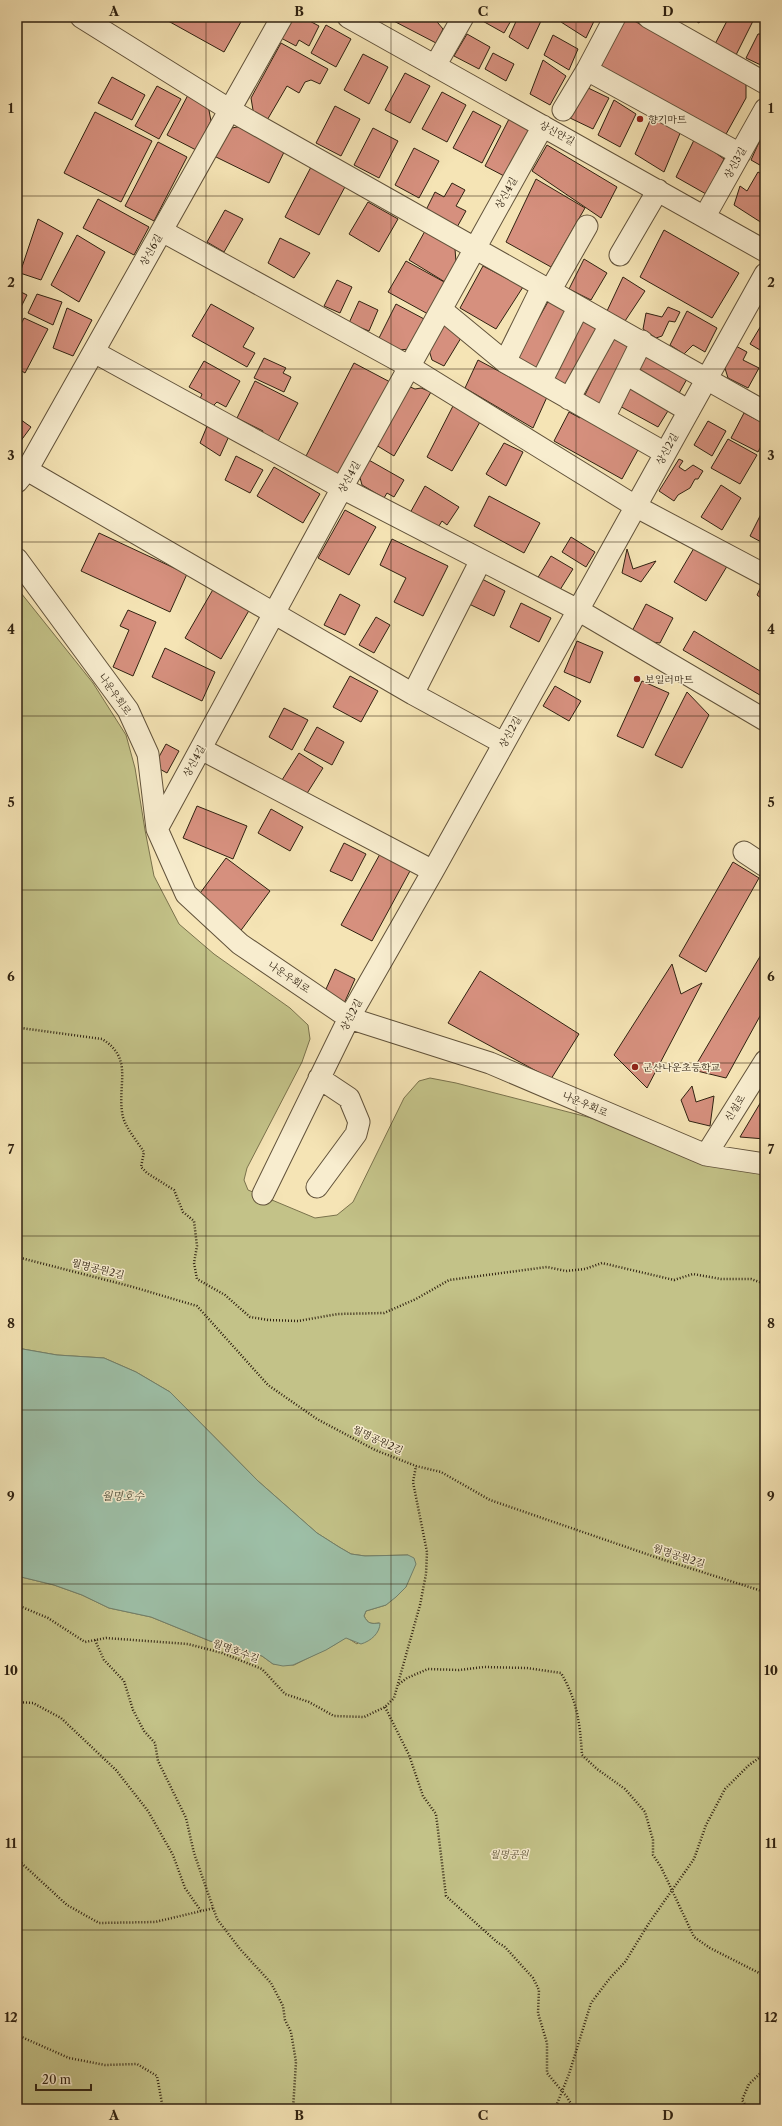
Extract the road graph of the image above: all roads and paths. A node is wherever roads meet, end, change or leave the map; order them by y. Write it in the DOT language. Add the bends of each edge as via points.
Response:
graph roads {
  1 [pos="81,17"];
  2 [pos="282,17"];
  3 [pos="463,17"];
  4 [pos="615,17"];
  5 [pos="648,17"];
  6 [pos="357,19"];
  7 [pos="435,66"];
  8 [pos="587,70"];
  9 [pos="765,83"];
  10 [pos="230,110"];
  11 [pos="563,110"];
  12 [pos="765,110"];
  13 [pos="543,126"];
  14 [pos="740,154"];
  15 [pos="658,190"];
  16 [pos="705,216"];
  17 [pos="586,226"];
  18 [pos="162,231"];
  19 [pos="475,250"];
  20 [pos="765,251"];
  21 [pos="620,255"];
  22 [pos="765,274"];
  23 [pos="546,289"];
  24 [pos="578,308"];
  25 [pos="442,310"];
  26 [pos="610,325"];
  27 [pos="642,341"];
  28 [pos="94,352"];
  29 [pos="505,362"];
  30 [pos="410,367"];
  31 [pos="626,374"];
  32 [pos="706,379"];
  33 [pos="541,382"];
  34 [pos="569,398"];
  35 [pos="689,410"];
  36 [pos="765,412"];
  37 [pos="604,418"];
  38 [pos="665,453"];
  39 [pos="21,475"];
  40 [pos="342,488"];
  41 [pos="635,506"];
  42 [pos="17,559"];
  43 [pos="481,560"];
  44 [pos="765,575"];
  45 [pos="578,610"];
  46 [pos="275,614"];
  47 [pos="412,694"];
  48 [pos="765,720"];
  49 [pos="503,743"];
  50 [pos="201,749"];
  51 [pos="157,829"];
  52 [pos="744,852"];
  53 [pos="765,866"];
  54 [pos="433,871"];
  55 [pos="349,1018"];
  56 [pos="17,1023"];
  57 [pos="765,1061"];
  58 [pos="319,1078"];
  59 [pos="706,1155"];
  60 [pos="765,1164"];
  61 [pos="317,1188"];
  62 [pos="263,1194"];
  63 [pos="17,1257"];
  64 [pos="765,1284"];
  65 [pos="416,1466"];
  66 [pos="765,1592"];
  67 [pos="17,1605"];
  68 [pos="94,1640"];
  69 [pos="399,1684"];
  70 [pos="17,1702"];
  71 [pos="385,1707"];
  72 [pos="765,1754"];
  73 [pos="17,1859"];
  74 [pos="672,1891"];
  75 [pos="214,1908"];
  76 [pos="200,1911"];
  77 [pos="765,1976"];
  78 [pos="17,2035"];
  79 [pos="765,2069"];
  80 [pos="562,2091"];
  81 [pos="163,2109"];
  82 [pos="293,2109"];
  83 [pos="555,2109"];
  84 [pos="574,2109"];
  85 [pos="748,2109"];
  1 -- 10 [label="street"];
  2 -- 10 [label="street, 상신6길"];
  3 -- 7 [label="street"];
  4 -- 8 [label="street"];
  5 -- 9 [label="street"];
  6 -- 7 [label="street, 상신안길"];
  7 -- 13 [label="street, 상신안길"];
  8 -- 11 [label="street"];
  8 -- 14 [label="street"];
  10 -- 18 [label="street, 상신6길"];
  10 -- 19 [label="street"];
  12 -- 14 [label="street, 상신3길"];
  13 -- 15 [label="street, 상신안길"];
  13 -- 19 [label="street, 상신4길"];
  14 -- 16 [label="street, 상신3길"];
  15 -- 16 [label="street, 상신안길"];
  15 -- 21 [label="street"];
  16 -- 20 [label="street, 상신안길"];
  17 -- 23 [label="street"];
  18 -- 28 [label="street, 상신6길"];
  18 -- 30 [label="street"];
  19 -- 23 [label="street"];
  19 -- 25 [label="street, 상신4길"];
  22 -- 32 [label="street, 상신2길"];
  23 -- 24 [label="street"];
  23 -- 29 [label="street"];
  24 -- 26 [label="street"];
  24 -- 33 [label="street"];
  25 -- 29 [label="street"];
  25 -- 30 [label="street, 상신4길"];
  26 -- 27 [label="street"];
  26 -- 34 [label="street"];
  27 -- 31 [label="street"];
  27 -- 32 [label="street"];
  28 -- 39 [label="street, 상신6길"];
  28 -- 40 [label="street"];
  29 -- 33 [label="street"];
  30 -- 40 [label="street, 상신4길"];
  30 -- 41 [label="street"];
  31 -- 35 [label="street"];
  31 -- 37 [label="street"];
  32 -- 35 [label="street, 상신2길"];
  32 -- 36 [label="street"];
  33 -- 34 [label="street"];
  34 -- 37 [label="street"];
  35 -- 38 [label="street, 상신2길"];
  37 -- 38 [label="street"];
  38 -- 41 [label="street, 상신2길"];
  39 -- 46 [label="street"];
  40 -- 43 [label="street"];
  40 -- 46 [label="street, 상신4길"];
  41 -- 44 [label="street"];
  41 -- 45 [label="street, 상신2길"];
  42 -- 51 [label="street, 나운우회로" via="128,710 148,754"];
  43 -- 45 [label="street"];
  43 -- 47 [label="street"];
  45 -- 48 [label="street"];
  45 -- 49 [label="street, 상신2길"];
  46 -- 47 [label="street"];
  46 -- 50 [label="street, 상신4길"];
  47 -- 49 [label="street"];
  49 -- 54 [label="street, 상신2길"];
  50 -- 51 [label="street, 상신4길"];
  50 -- 54 [label="street"];
  51 -- 55 [label="street, 나운우회로" via="186,894 240,944"];
  52 -- 53 [label="street"];
  54 -- 55 [label="street, 상신2길"];
  55 -- 58 [label="street, 상신2길"];
  55 -- 59 [label="street, 나운우회로" via="490,1063"];
  56 -- 64 [label="path" via="21,1028 102,1039 114,1046 122,1062 122,1113 144,1152 141,1167 174,1190 184,1212 194,1221 197,1246 194,1263 197,1279 225,1295 250,1317 298,1321 338,1314 384,1313 416,1299 449,1280 547,1267 566,1271 585,1269 602,1263 674,1280 693,1274 721,1279 751,1279"];
  57 -- 59 [label="street, 신설로"];
  58 -- 61 [label="street" via="349,1098 359,1122 356,1134"];
  58 -- 62 [label="street, 상신2길"];
  59 -- 60 [label="street, 나운우회로"];
  63 -- 65 [label="path, 월명공원2길" via="197,1306 268,1385 317,1419 375,1450"];
  65 -- 66 [label="path, 월명공원2길" via="441,1472 490,1500"];
  65 -- 69 [label="path, 월명호수길" via="413,1482 427,1552 426,1574"];
  67 -- 68 [label="path, 월명호수길" via="48,1618 85,1642"];
  68 -- 71 [label="path, 월명호수길" via="106,1638 188,1644 222,1653 262,1669 285,1694 309,1702 334,1716 364,1717"];
  68 -- 75 [label="path" via="104,1660 124,1681 133,1710 144,1731 155,1743 158,1761 186,1818 194,1853"];
  69 -- 71 [label="path, 월명호수길" via="394,1698"];
  69 -- 74 [label="path" via="428,1669 527,1668 561,1673 571,1690 580,1723 582,1755 596,1769 625,1789 645,1812 653,1840 654,1855"];
  70 -- 76 [label="path" via="33,1703 61,1718 116,1770 148,1811 173,1855 185,1888"];
  71 -- 80 [label="path" via="409,1755 423,1796 436,1814 446,1896 504,1946 533,1978 539,1990 538,2013 547,2043 547,2073"];
  72 -- 74 [label="path" via="725,1789 706,1825 694,1859"];
  73 -- 76 [label="path" via="67,1905 99,1923 155,1922"];
  74 -- 77 [label="path" via="694,1937"];
  74 -- 80 [label="path" via="648,1923 625,1962 591,2004"];
  75 -- 76 [label="path"];
  75 -- 82 [label="path" via="217,1919 240,1950 271,1983 283,2006 296,2062"];
  78 -- 81 [label="path" via="69,2058 105,2065 137,2064 157,2076"];
  79 -- 85 [label="path" via="749,2084 742,2100"];
  80 -- 83 [label="path"];
  80 -- 84 [label="path"];
}
